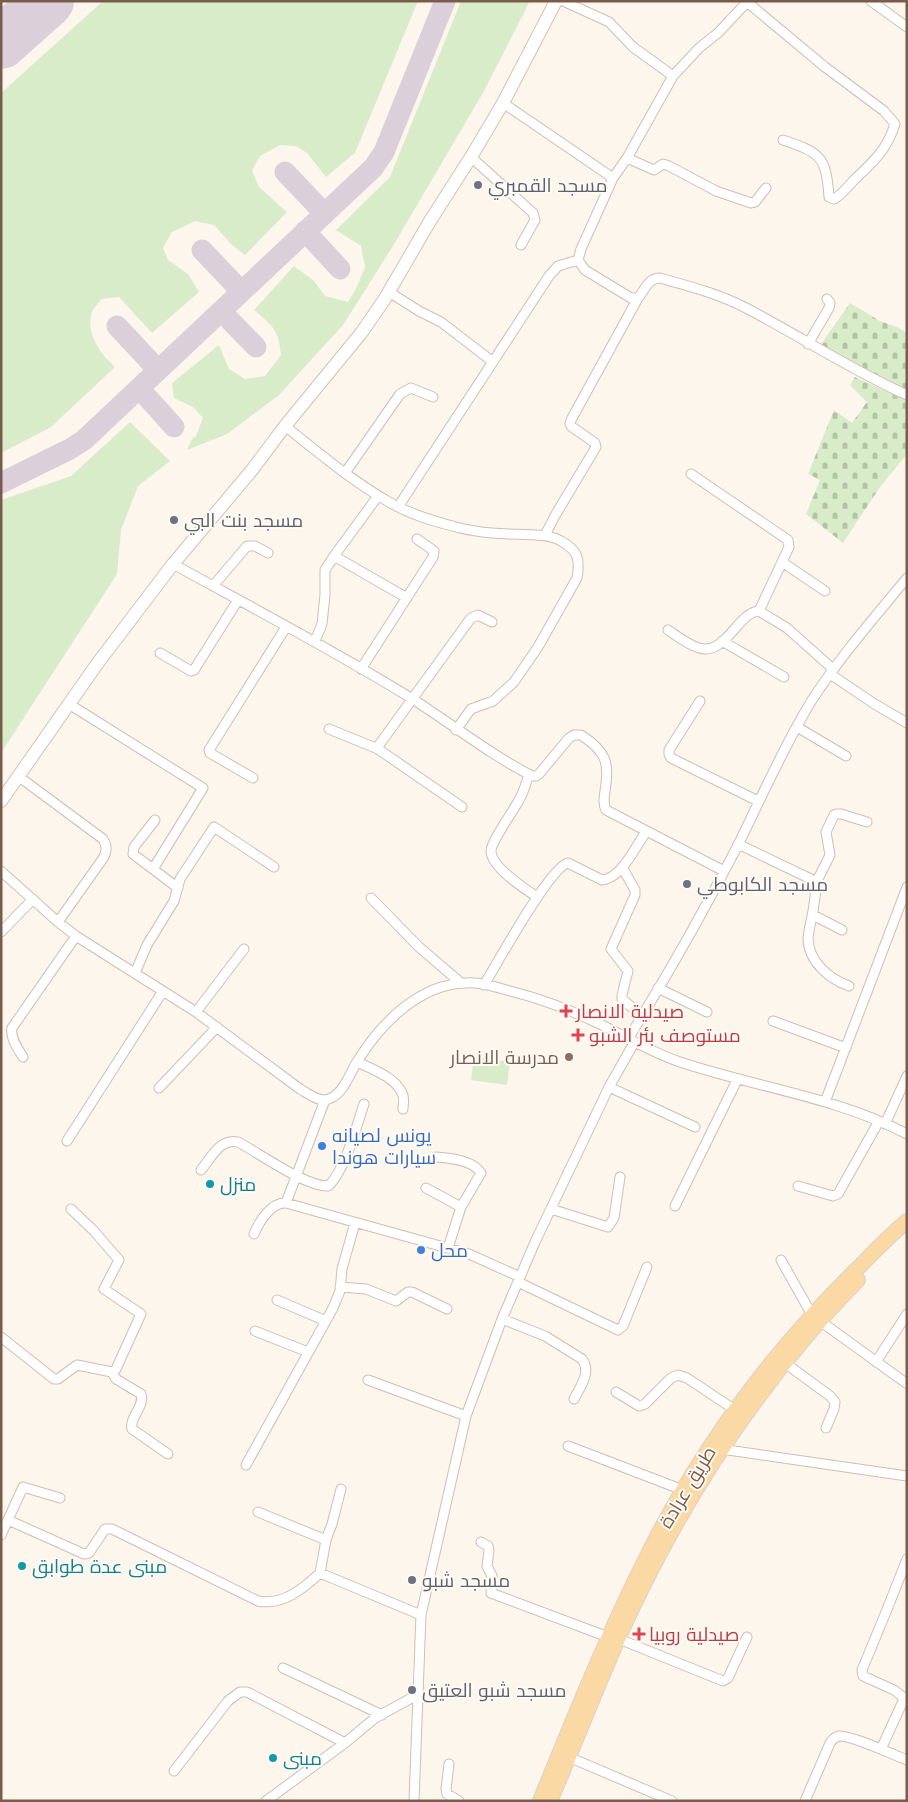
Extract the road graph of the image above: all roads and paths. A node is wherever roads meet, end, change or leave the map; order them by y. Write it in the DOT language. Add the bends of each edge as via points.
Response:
graph roads {
  1 [pos="556,1"];
  2 [pos="563,1"];
  3 [pos="871,1"];
  4 [pos="747,2"];
  5 [pos="907,27"];
  6 [pos="673,76"];
  7 [pos="503,103"];
  8 [pos="783,140"];
  9 [pos="471,157"];
  10 [pos="627,158"];
  11 [pos="613,178"];
  12 [pos="766,188"];
  13 [pos="521,244"];
  14 [pos="578,260"];
  15 [pos="389,292"];
  16 [pos="638,298"];
  17 [pos="828,299"];
  18 [pos="808,344"];
  19 [pos="493,362"];
  20 [pos="907,395"];
  21 [pos="433,397"];
  22 [pos="285,426"];
  23 [pos="345,473"];
  24 [pos="692,474"];
  25 [pos="378,496"];
  26 [pos="398,507"];
  27 [pos="545,535"];
  28 [pos="417,539"];
  29 [pos="268,553"];
  30 [pos="334,556"];
  31 [pos="782,562"];
  32 [pos="173,564"];
  33 [pos="907,578"];
  34 [pos="213,586"];
  35 [pos="825,591"];
  36 [pos="407,598"];
  37 [pos="238,600"];
  38 [pos="759,611"];
  39 [pos="492,622"];
  40 [pos="286,627"];
  41 [pos="668,630"];
  42 [pos="722,641"];
  43 [pos="314,642"];
  44 [pos="160,653"];
  45 [pos="361,669"];
  46 [pos="832,672"];
  47 [pos="784,677"];
  48 [pos="412,699"];
  49 [pos="700,701"];
  50 [pos="69,704"];
  51 [pos="907,723"];
  52 [pos="797,727"];
  53 [pos="329,729"];
  54 [pos="456,730"];
  55 [pos="378,749"];
  56 [pos="846,756"];
  57 [pos="529,774"];
  58 [pos="18,776"];
  59 [pos="253,778"];
  60 [pos="758,800"];
  61 [pos="1,801"];
  62 [pos="462,807"];
  63 [pos="155,820"];
  64 [pos="867,822"];
  65 [pos="646,832"];
  66 [pos="738,844"];
  67 [pos="274,867"];
  68 [pos="622,867"];
  69 [pos="153,870"];
  70 [pos="724,871"];
  71 [pos="1,872"];
  72 [pos="816,882"];
  73 [pos="907,886"];
  74 [pos="178,888"];
  75 [pos="537,897"];
  76 [pos="371,898"];
  77 [pos="33,899"];
  78 [pos="904,904"];
  79 [pos="813,915"];
  80 [pos="58,922"];
  81 [pos="842,930"];
  82 [pos="1,932"];
  83 [pos="76,936"];
  84 [pos="244,949"];
  85 [pos="135,973"];
  86 [pos="461,983"];
  87 [pos="484,985"];
  88 [pos="849,986"];
  89 [pos="658,988"];
  90 [pos="164,991"];
  91 [pos="196,1012"];
  92 [pos="706,1012"];
  93 [pos="642,1016"];
  94 [pos="773,1022"];
  95 [pos="217,1027"];
  96 [pos="631,1041"];
  97 [pos="846,1048"];
  98 [pos="23,1057"];
  99 [pos="357,1062"];
  100 [pos="907,1076"];
  101 [pos="737,1080"];
  102 [pos="609,1087"];
  103 [pos="159,1088"];
  104 [pos="325,1100"];
  105 [pos="825,1102"];
  106 [pos="364,1104"];
  107 [pos="403,1109"];
  108 [pos="882,1123"];
  109 [pos="695,1127"];
  110 [pos="907,1134"];
  111 [pos="67,1141"];
  112 [pos="436,1157"];
  113 [pos="201,1170"];
  114 [pos="296,1175"];
  115 [pos="620,1177"];
  116 [pos="798,1186"];
  117 [pos="426,1188"];
  118 [pos="286,1204"];
  119 [pos="675,1206"];
  120 [pos="462,1207"];
  121 [pos="71,1209"];
  122 [pos="552,1209"];
  123 [pos="907,1221"];
  124 [pos="355,1223"];
  125 [pos="907,1232"];
  126 [pos="254,1234"];
  127 [pos="448,1248"];
  128 [pos="781,1260"];
  129 [pos="647,1267"];
  130 [pos="519,1279"];
  131 [pos="340,1287"];
  132 [pos="277,1300"];
  133 [pos="447,1309"];
  134 [pos="907,1314"];
  135 [pos="816,1318"];
  136 [pos="502,1319"];
  137 [pos="326,1321"];
  138 [pos="255,1331"];
  139 [pos="1,1337"];
  140 [pos="308,1352"];
  141 [pos="876,1362"];
  142 [pos="785,1363"];
  143 [pos="112,1372"];
  144 [pos="368,1380"];
  145 [pos="906,1383"];
  146 [pos="616,1392"];
  147 [pos="574,1399"];
  148 [pos="735,1410"];
  149 [pos="466,1416"];
  150 [pos="826,1428"];
  151 [pos="568,1446"];
  152 [pos="722,1449"];
  153 [pos="168,1454"];
  154 [pos="246,1466"];
  155 [pos="907,1476"];
  156 [pos="341,1489"];
  157 [pos="683,1490"];
  158 [pos="60,1498"];
  159 [pos="258,1512"];
  160 [pos="8,1520"];
  161 [pos="1,1535"];
  162 [pos="326,1540"];
  163 [pos="481,1542"];
  164 [pos="907,1559"];
  165 [pos="320,1573"];
  166 [pos="421,1615"];
  167 [pos="747,1637"];
  168 [pos="613,1638"];
  169 [pos="283,1668"];
  170 [pos="417,1695"];
  171 [pos="382,1715"];
  172 [pos="345,1743"];
  173 [pos="881,1749"];
  174 [pos="564,1755"];
  175 [pos="907,1760"];
  176 [pos="449,1764"];
  177 [pos="174,1771"];
  178 [pos="266,1801"];
  179 [pos="414,1801"];
  180 [pos="459,1801"];
  181 [pos="540,1801"];
  182 [pos="550,1801"];
  183 [pos="672,1801"];
  184 [pos="805,1801"];
  1 -- 7 [label="main road"];
  2 -- 6 [label="street" via="608,22 633,47"];
  3 -- 5 [label="street"];
  4 -- 6 [label="street"];
  4 -- 8 [label="street" via="884,111 895,124 892,136 872,164 834,199 829,197 825,169 818,156"];
  6 -- 10 [label="street"];
  7 -- 9 [label="main road"];
  7 -- 11 [label="street"];
  9 -- 13 [label="street" via="533,213 535,220"];
  9 -- 15 [label="main road"];
  10 -- 11 [label="street"];
  10 -- 12 [label="street" via="654,170 663,164 669,166 716,191 751,203"];
  11 -- 14 [label="street"];
  14 -- 16 [label="street" via="585,270 613,288 631,298"];
  14 -- 19 [label="street" via="558,266 549,276"];
  15 -- 19 [label="street" via="441,322"];
  15 -- 22 [label="main road" via="362,332"];
  16 -- 18 [label="street" via="650,281 655,278 667,280 708,292 745,308"];
  16 -- 27 [label="street" via="571,420 572,428 595,443 596,447"];
  17 -- 18 [label="street" via="829,308"];
  18 -- 20 [label="street"];
  19 -- 26 [label="street"];
  21 -- 23 [label="street" via="411,388 400,394"];
  22 -- 23 [label="street"];
  22 -- 32 [label="main road"];
  23 -- 25 [label="street"];
  24 -- 31 [label="street" via="786,538 788,546"];
  25 -- 26 [label="street"];
  25 -- 30 [label="street"];
  26 -- 27 [label="street" via="462,529"];
  27 -- 54 [label="street" via="560,540 576,552 577,578 538,648 514,682 493,701 471,709"];
  28 -- 36 [label="street" via="434,553"];
  29 -- 34 [label="street" via="255,546 247,546"];
  30 -- 36 [label="street"];
  30 -- 43 [label="street" via="324,570 322,624"];
  31 -- 35 [label="street"];
  31 -- 38 [label="street"];
  32 -- 34 [label="street"];
  32 -- 50 [label="main road"];
  33 -- 46 [label="street"];
  34 -- 37 [label="street"];
  36 -- 45 [label="street"];
  37 -- 40 [label="street"];
  37 -- 44 [label="street" via="194,670"];
  38 -- 42 [label="street" via="751,613"];
  38 -- 46 [label="street" via="787,628"];
  39 -- 48 [label="street" via="478,615 471,618"];
  40 -- 43 [label="street"];
  40 -- 59 [label="street" via="210,750 210,753"];
  41 -- 42 [label="street" via="698,648 710,648"];
  42 -- 47 [label="street"];
  43 -- 45 [label="street"];
  45 -- 48 [label="street"];
  46 -- 51 [label="street" via="872,703"];
  46 -- 52 [label="street"];
  48 -- 54 [label="street"];
  48 -- 55 [label="street"];
  49 -- 60 [label="street" via="669,754"];
  50 -- 58 [label="main road"];
  50 -- 69 [label="street" via="203,788"];
  52 -- 56 [label="street"];
  52 -- 60 [label="street"];
  53 -- 55 [label="street"];
  54 -- 57 [label="street"];
  55 -- 62 [label="street"];
  57 -- 65 [label="street" via="536,776 569,738 581,734 607,763 604,808"];
  57 -- 75 [label="street" via="520,799 491,852 504,871"];
  58 -- 61 [label="main road"];
  58 -- 80 [label="street" via="103,839 106,846 104,857"];
  60 -- 66 [label="street"];
  63 -- 69 [label="street" via="133,850 137,858"];
  64 -- 72 [label="street" via="842,814 834,816 826,832 830,855"];
  65 -- 68 [label="street"];
  65 -- 70 [label="street"];
  66 -- 70 [label="street"];
  66 -- 72 [label="street"];
  67 -- 74 [label="street" via="214,827 180,879"];
  68 -- 75 [label="street" via="614,877 602,880 563,864"];
  68 -- 93 [label="street" via="635,895 611,949 628,971 622,999"];
  69 -- 74 [label="street"];
  70 -- 89 [label="street"];
  71 -- 77 [label="street"];
  72 -- 79 [label="street"];
  73 -- 78 [label="street"];
  74 -- 85 [label="street"];
  75 -- 87 [label="street"];
  76 -- 86 [label="street" via="419,947"];
  77 -- 80 [label="street"];
  77 -- 82 [label="street"];
  78 -- 97 [label="street"];
  79 -- 81 [label="street"];
  79 -- 88 [label="street" via="808,936 810,952 822,969"];
  80 -- 83 [label="street"];
  83 -- 85 [label="street"];
  83 -- 98 [label="street" via="12,1028 12,1038"];
  84 -- 91 [label="street"];
  85 -- 90 [label="street"];
  86 -- 87 [label="street"];
  86 -- 99 [label="street" via="439,987 408,1005 377,1033"];
  87 -- 96 [label="street" via="546,1001"];
  89 -- 92 [label="street"];
  89 -- 93 [label="street"];
  90 -- 91 [label="street"];
  90 -- 111 [label="street"];
  91 -- 95 [label="street"];
  93 -- 96 [label="street"];
  94 -- 97 [label="street"];
  95 -- 103 [label="street"];
  95 -- 104 [label="street" via="300,1089"];
  96 -- 101 [label="street" via="680,1062"];
  96 -- 102 [label="street"];
  97 -- 105 [label="street"];
  99 -- 104 [label="street" via="339,1092"];
  99 -- 107 [label="street" via="396,1085 404,1099"];
  100 -- 108 [label="street"];
  101 -- 105 [label="street"];
  101 -- 119 [label="street"];
  102 -- 109 [label="street"];
  102 -- 122 [label="street"];
  104 -- 114 [label="street"];
  105 -- 108 [label="street"];
  106 -- 114 [label="street" via="334,1181 322,1186"];
  108 -- 110 [label="street"];
  108 -- 116 [label="street" via="836,1196"];
  112 -- 120 [label="street" via="457,1160 480,1171"];
  113 -- 114 [label="street" via="222,1145 232,1141"];
  114 -- 118 [label="street"];
  115 -- 122 [label="street" via="614,1218 608,1227"];
  117 -- 120 [label="street"];
  118 -- 124 [label="street"];
  118 -- 126 [label="street" via="280,1203 262,1218"];
  120 -- 127 [label="street"];
  121 -- 143 [label="street" via="119,1260 104,1290 141,1314"];
  122 -- 130 [label="street"];
  123 -- 135 [label="main road, طريق عرادة" via="848,1278"];
  124 -- 127 [label="street"];
  124 -- 131 [label="street"];
  125 -- 135 [label="main road, طريق عرادة"];
  127 -- 130 [label="street" via="469,1254"];
  128 -- 135 [label="street"];
  129 -- 130 [label="street" via="623,1326 618,1330"];
  130 -- 136 [label="street"];
  131 -- 133 [label="street" via="366,1289 396,1301 412,1292"];
  131 -- 137 [label="street"];
  132 -- 137 [label="street"];
  134 -- 141 [label="street"];
  135 -- 141 [label="street"];
  135 -- 142 [label="main road, طريق عرادة"];
  135 -- 148 [label="main road, طريق عرادة" via="766,1370"];
  136 -- 147 [label="street" via="545,1336 582,1359 586,1373"];
  136 -- 149 [label="street"];
  137 -- 140 [label="street"];
  138 -- 140 [label="street"];
  139 -- 143 [label="street" via="54,1379 77,1364"];
  140 -- 154 [label="street"];
  141 -- 145 [label="street"];
  142 -- 150 [label="street" via="835,1402"];
  142 -- 152 [label="main road, طريق عرادة"];
  143 -- 153 [label="street" via="116,1379 143,1398 131,1424 132,1429"];
  144 -- 149 [label="street"];
  146 -- 148 [label="street" via="639,1406 678,1375"];
  148 -- 157 [label="main road, طريق عرادة"];
  149 -- 166 [label="street"];
  151 -- 157 [label="street"];
  152 -- 155 [label="street"];
  152 -- 168 [label="main road, طريق عرادة" via="692,1496"];
  156 -- 162 [label="street"];
  157 -- 168 [label="main road, طريق عرادة" via="649,1551"];
  158 -- 160 [label="street" via="23,1487"];
  159 -- 162 [label="street"];
  160 -- 161 [label="street"];
  160 -- 165 [label="street" via="84,1554 89,1553 105,1530 112,1529 265,1603 297,1593"];
  162 -- 165 [label="street"];
  163 -- 168 [label="street" via="489,1550 490,1593"];
  164 -- 173 [label="street" via="862,1670 863,1676 894,1690 903,1701"];
  165 -- 166 [label="street"];
  166 -- 170 [label="street"];
  167 -- 168 [label="street" via="728,1678 723,1681"];
  168 -- 174 [label="main road, طريق عرادة"];
  169 -- 171 [label="street"];
  170 -- 171 [label="street"];
  170 -- 179 [label="street"];
  171 -- 172 [label="street"];
  172 -- 177 [label="street" via="247,1692 240,1692 228,1701"];
  172 -- 178 [label="street"];
  173 -- 175 [label="street"];
  173 -- 184 [label="street" via="840,1736 834,1738"];
  174 -- 181 [label="main road, طريق عرادة"];
  174 -- 182 [label="main road, طريق عرادة"];
  174 -- 183 [label="street"];
  176 -- 180 [label="street" via="447,1794"];
}
